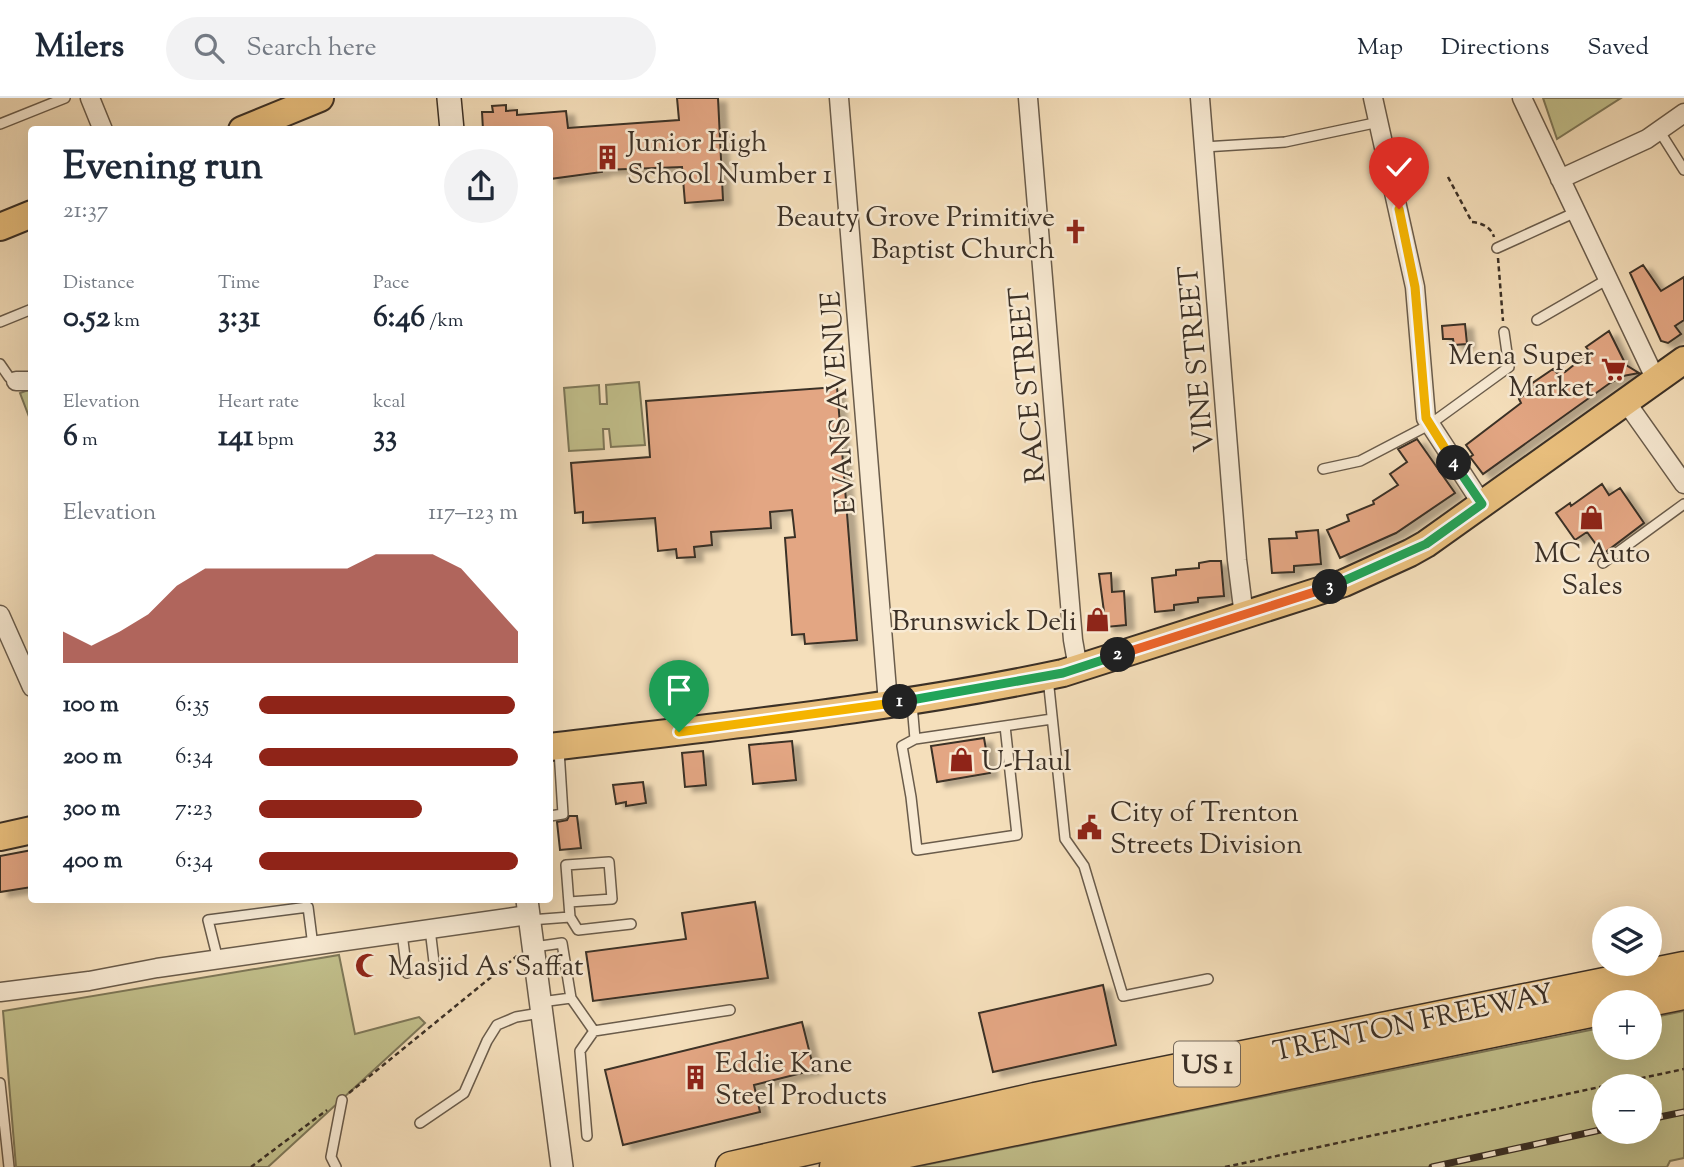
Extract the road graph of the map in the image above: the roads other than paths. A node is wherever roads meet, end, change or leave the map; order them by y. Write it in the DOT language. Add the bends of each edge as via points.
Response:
graph roads {
  1 [pos="65,98"];
  2 [pos="90,98"];
  3 [pos="320,98"];
  4 [pos="449,98"];
  5 [pos="839,98"];
  6 [pos="1028,98"];
  7 [pos="1200,98"];
  8 [pos="1373,98"];
  9 [pos="1522,98"];
  10 [pos="277,106"];
  11 [pos="1684,113"];
  12 [pos="1,121"];
  13 [pos="1379,122"];
  14 [pos="101,126"];
  15 [pos="248,126"];
  16 [pos="452,126"];
  17 [pos="1660,132"];
  18 [pos="1204,147"];
  19 [pos="1684,170"];
  20 [pos="1560,179"];
  21 [pos="1576,212"];
  22 [pos="28,216"];
  23 [pos="0,227"];
  24 [pos="1497,248"];
  25 [pos="1608,279"];
  26 [pos="28,311"];
  27 [pos="1537,320"];
  28 [pos="0,322"];
  29 [pos="1504,332"];
  30 [pos="1684,360"];
  31 [pos="0,363"];
  32 [pos="1656,380"];
  33 [pos="24,381"];
  34 [pos="1626,402"];
  35 [pos="1429,425"];
  36 [pos="1323,469"];
  37 [pos="1684,484"];
  38 [pos="1482,504"];
  39 [pos="1684,504"];
  40 [pos="1603,563"];
  41 [pos="0,615"];
  42 [pos="1244,616"];
  43 [pos="1078,668"];
  44 [pos="1048,676"];
  45 [pos="28,678"];
  46 [pos="899,702"];
  47 [pos="1052,719"];
  48 [pos="1005,726"];
  49 [pos="915,738"];
  50 [pos="554,758"];
  51 [pos="553,816"];
  52 [pos="28,831"];
  53 [pos="0,836"];
  54 [pos="569,902"];
  55 [pos="528,911"];
  56 [pos="570,917"];
  57 [pos="631,924"];
  58 [pos="430,929"];
  59 [pos="402,933"];
  60 [pos="313,946"];
  61 [pos="532,946"];
  62 [pos="218,960"];
  63 [pos="434,962"];
  64 [pos="1684,967"];
  65 [pos="407,973"];
  66 [pos="1208,979"];
  67 [pos="0,992"];
  68 [pos="1684,994"];
  69 [pos="571,998"];
  70 [pos="1662,998"];
  71 [pos="540,1007"];
  72 [pos="730,1010"];
  73 [pos="1592,1013"];
  74 [pos="594,1031"];
  75 [pos="0,1083"];
  76 [pos="342,1100"];
  77 [pos="420,1123"];
  78 [pos="587,1136"];
  79 [pos="560,1157"];
  80 [pos="9,1167"];
  81 [pos="336,1167"];
  82 [pos="731,1167"];
  83 [pos="835,1167"];
  1 -- 12 [label="lane"];
  2 -- 14 [label="street"];
  3 -- 10 [label="main road"];
  4 -- 16 [label="main road"];
  5 -- 46 [label="street, EVANS AVENUE" via="865,437"];
  6 -- 43 [label="street, RACE STREET"];
  7 -- 18 [label="street, VINE STREET"];
  8 -- 13 [label="street"];
  9 -- 20 [label="street"];
  10 -- 15 [label="main road"];
  11 -- 17 [label="street"];
  13 -- 18 [label="lane" via="1285,142"];
  13 -- 35 [label="street" via="1415,287"];
  17 -- 19 [label="lane"];
  17 -- 20 [label="street"];
  18 -- 42 [label="street, VINE STREET"];
  20 -- 21 [label="street"];
  21 -- 24 [label="lane"];
  21 -- 25 [label="street"];
  22 -- 23 [label="main road"];
  25 -- 27 [label="lane"];
  25 -- 32 [label="street"];
  26 -- 28 [label="lane"];
  29 -- 35 [label="lane" via="1509,367"];
  30 -- 32 [label="main road"];
  31 -- 33 [label="lane" via="9,377"];
  32 -- 34 [label="main road"];
  34 -- 37 [label="street"];
  34 -- 38 [label="main road"];
  35 -- 36 [label="lane" via="1360,461"];
  35 -- 38 [label="street"];
  38 -- 42 [label="main road" via="1410,553 1344,583"];
  39 -- 40 [label="lane"];
  41 -- 45 [label="street"];
  42 -- 43 [label="main road"];
  43 -- 44 [label="main road"];
  44 -- 46 [label="main road"];
  44 -- 47 [label="lane"];
  46 -- 49 [label="lane"];
  46 -- 50 [label="main road"];
  47 -- 48 [label="lane"];
  47 -- 66 [label="lane" via="1065,839 1084,866 1123,996"];
  48 -- 49 [label="lane"];
  48 -- 49 [label="lane" via="1017,835 917,850 902,746"];
  50 -- 51 [label="lane" via="563,814"];
  52 -- 53 [label="main road"];
  54 -- 54 [label="lane" via="566,865 609,862 612,899"];
  54 -- 56 [label="lane"];
  55 -- 56 [label="lane"];
  55 -- 58 [label="street"];
  55 -- 61 [label="street"];
  56 -- 57 [label="lane" via="578,930"];
  58 -- 59 [label="street"];
  58 -- 63 [label="lane"];
  59 -- 60 [label="street"];
  59 -- 65 [label="lane"];
  60 -- 62 [label="street"];
  60 -- 62 [label="lane" via="308,907 208,920"];
  61 -- 69 [label="lane" via="562,943"];
  61 -- 71 [label="street"];
  62 -- 67 [label="street"];
  64 -- 82 [label="highway, TRENTON FREEWAY / US 1" via="1035,1098"];
  68 -- 70 [label="highway"];
  69 -- 71 [label="lane"];
  69 -- 74 [label="lane"];
  71 -- 77 [label="lane" via="497,1025 464,1093"];
  71 -- 79 [label="street"];
  72 -- 74 [label="lane"];
  73 -- 83 [label="highway, TRENTON FREEWAY / US 1"];
  74 -- 78 [label="lane" via="580,1051"];
  75 -- 80 [label="lane"];
  76 -- 81 [label="lane" via="331,1157"];
}
